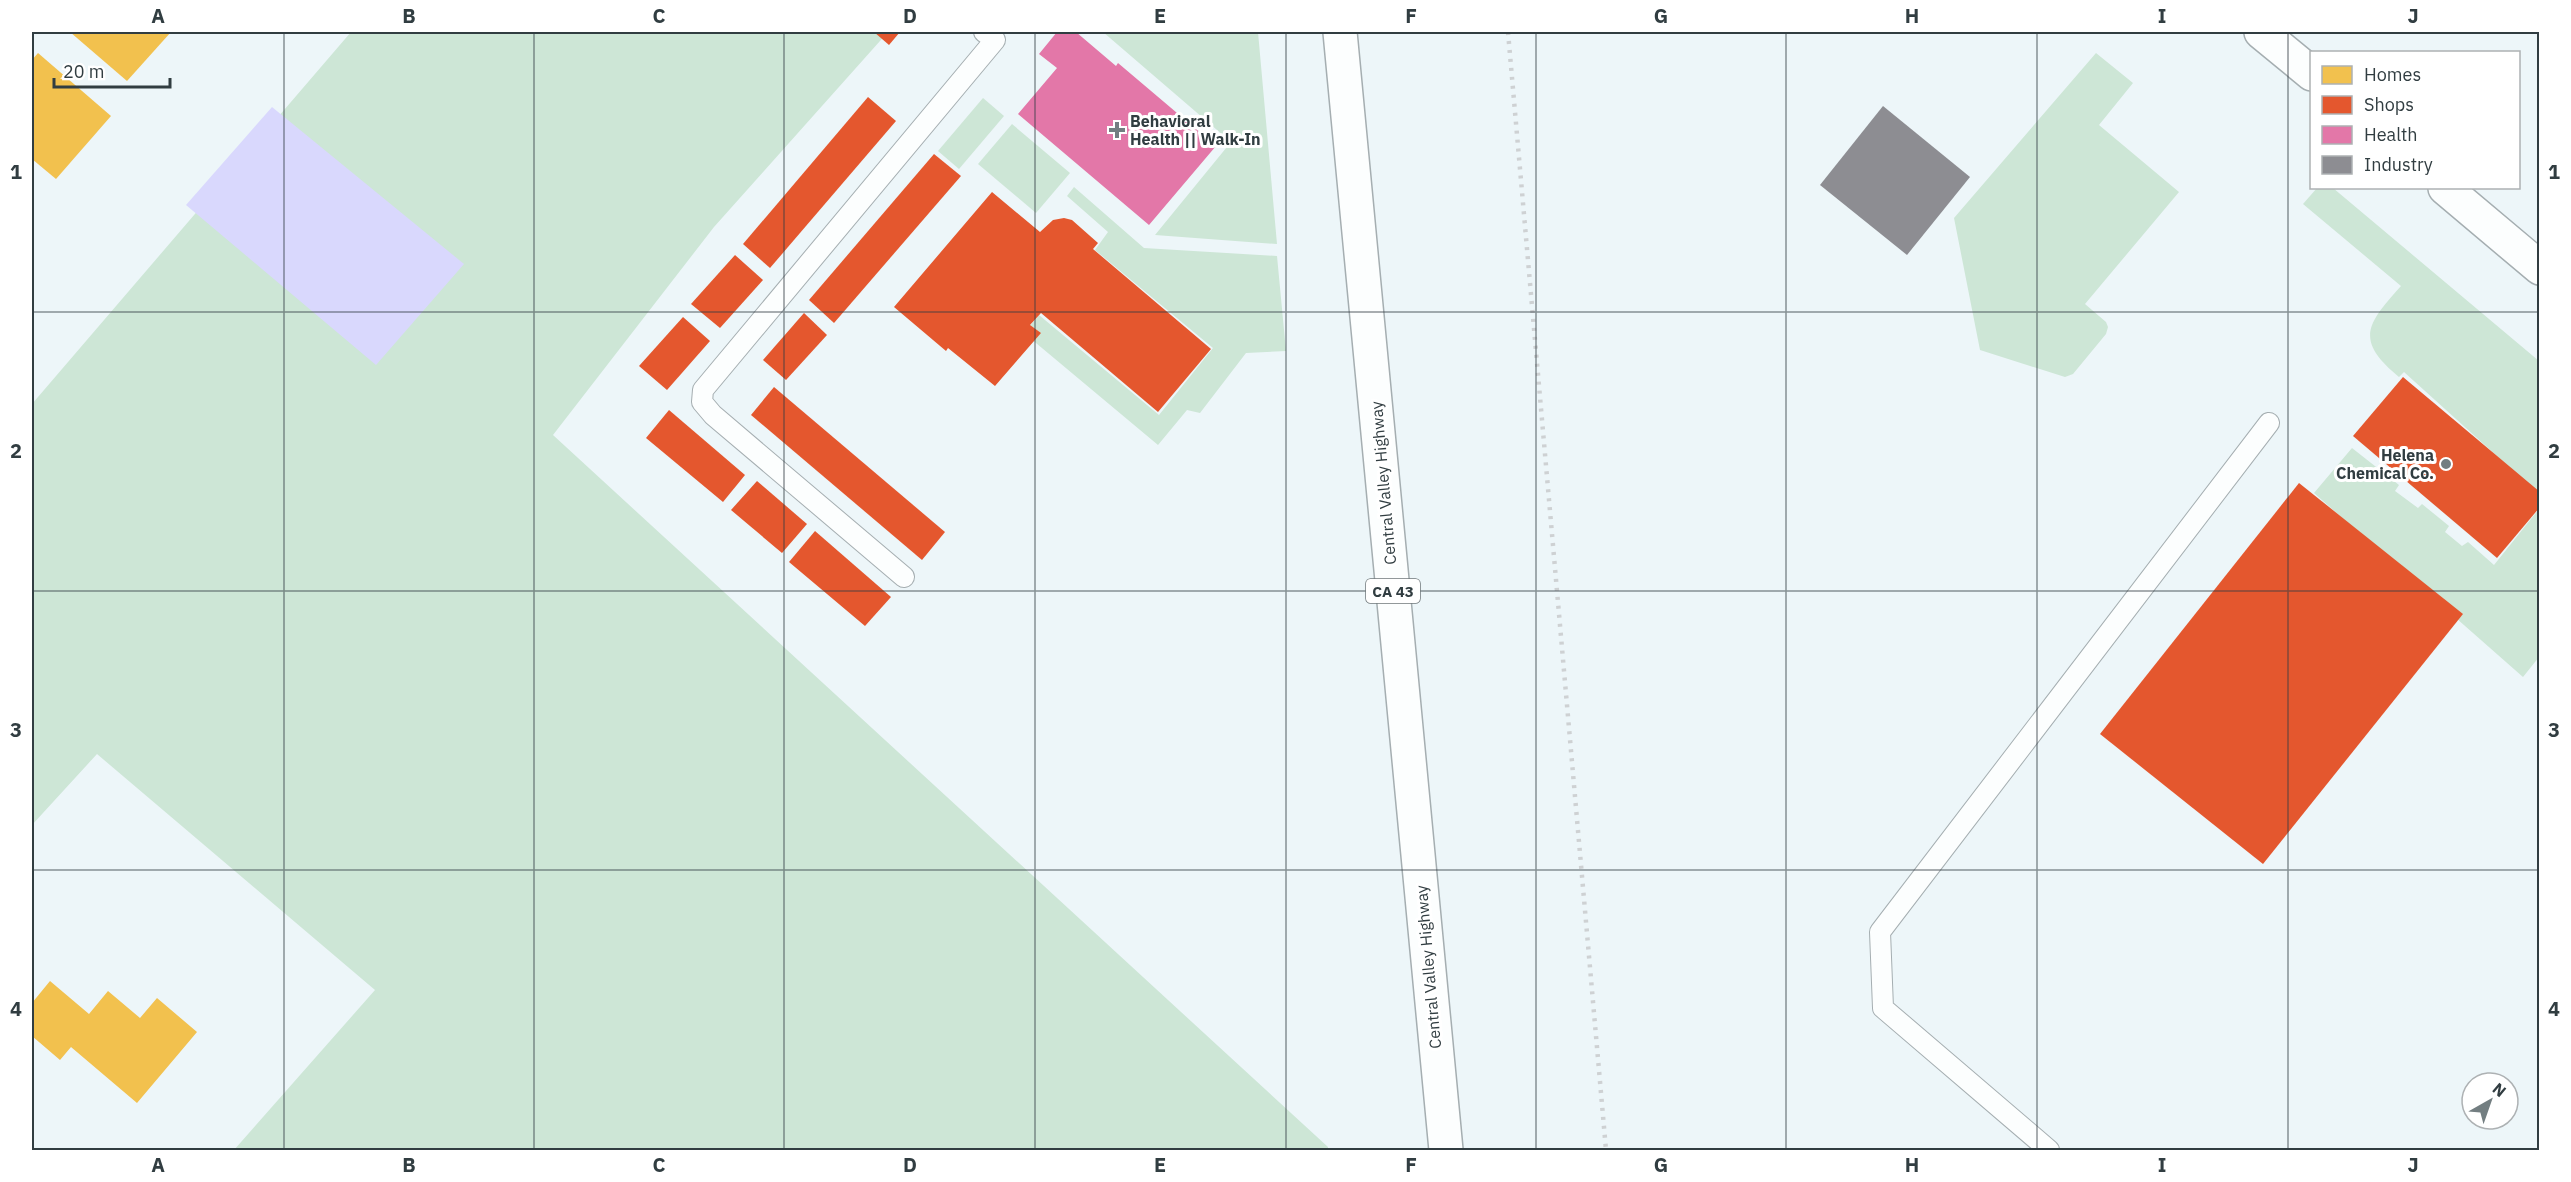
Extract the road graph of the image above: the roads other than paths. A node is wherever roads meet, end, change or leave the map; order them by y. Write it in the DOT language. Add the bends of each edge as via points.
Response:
graph roads {
  1 [pos="1340,32"];
  2 [pos="2261,32"];
  3 [pos="994,34"];
  4 [pos="2310,72"];
  5 [pos="2446,189"];
  6 [pos="2540,268"];
  7 [pos="2269,423"];
  8 [pos="904,577"];
  9 [pos="1446,1150"];
  10 [pos="2049,1150"];
  1 -- 9 [label="main road, Central Valley Highway / CA 43"];
  2 -- 4 [label="main road"];
  3 -- 8 [label="lane" via="703,390 702,402 713,415"];
  5 -- 6 [label="main road"];
  7 -- 10 [label="lane" via="1880,932 1883,1008"];
}
